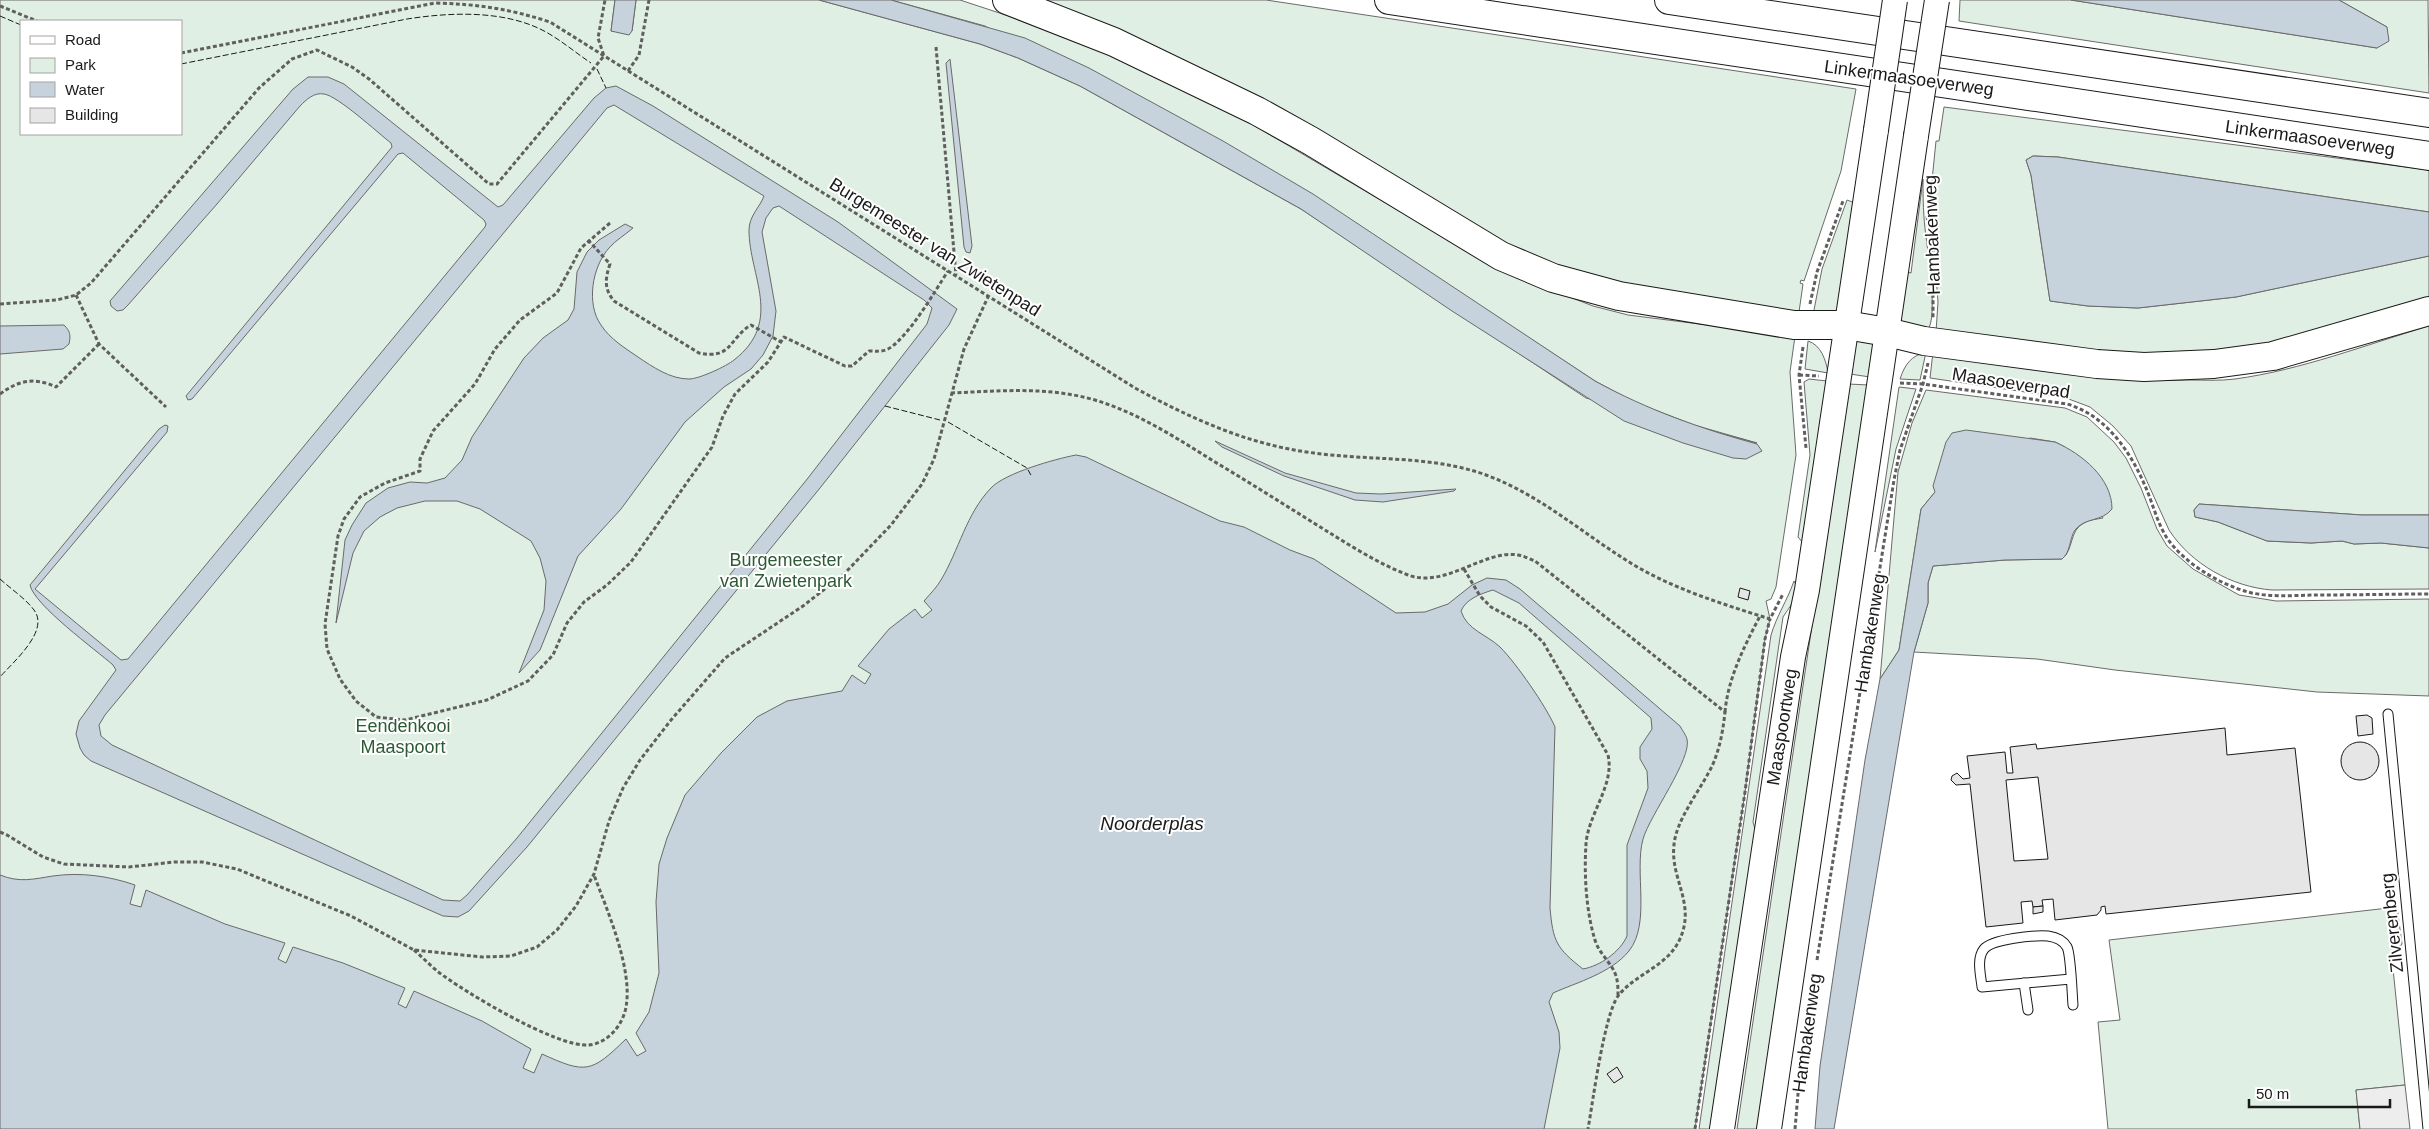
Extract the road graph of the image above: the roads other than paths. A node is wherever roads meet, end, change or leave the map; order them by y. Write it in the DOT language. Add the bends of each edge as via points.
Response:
graph roads {
  1 [pos="1007,0"];
  2 [pos="1389,0"];
  3 [pos="1669,0"];
  4 [pos="1895,0"];
  5 [pos="1937,0"];
  6 [pos="2429,113"];
  7 [pos="2429,156"];
  8 [pos="2429,311"];
  9 [pos="1846,325"];
  10 [pos="1887,332"];
  11 [pos="2388,714"];
  12 [pos="2071,979"];
  13 [pos="2024,983"];
  14 [pos="2073,1005"];
  15 [pos="2028,1010"];
  16 [pos="1722,1129"];
  17 [pos="1769,1129"];
  18 [pos="2428,1129"];
  1 -- 9 [label="highway" via="1114,42 1249,107 1466,237 1532,270 1582,287 1642,300 1787,324"];
  2 -- 7 [label="highway, Linkermaasoeverweg"];
  3 -- 6 [label="highway"];
  4 -- 9 [label="main road, bridge"];
  5 -- 10 [label="main road, Hambakenweg, bridge"];
  8 -- 10 [label="highway" via="2272,356 2182,367 2097,364 1931,342"];
  9 -- 10 [label="highway"];
  9 -- 16 [label="main road, Maaspoortweg"];
  10 -- 17 [label="main road"];
  11 -- 18 [label="lane, Zilverenberg"];
  12 -- 13 [label="lane"];
  12 -- 13 [label="lane" via="2068,948 2060,939 2048,936 2000,941 1989,944 1982,951 1982,987"];
  12 -- 14 [label="lane"];
  13 -- 15 [label="lane"];
}
